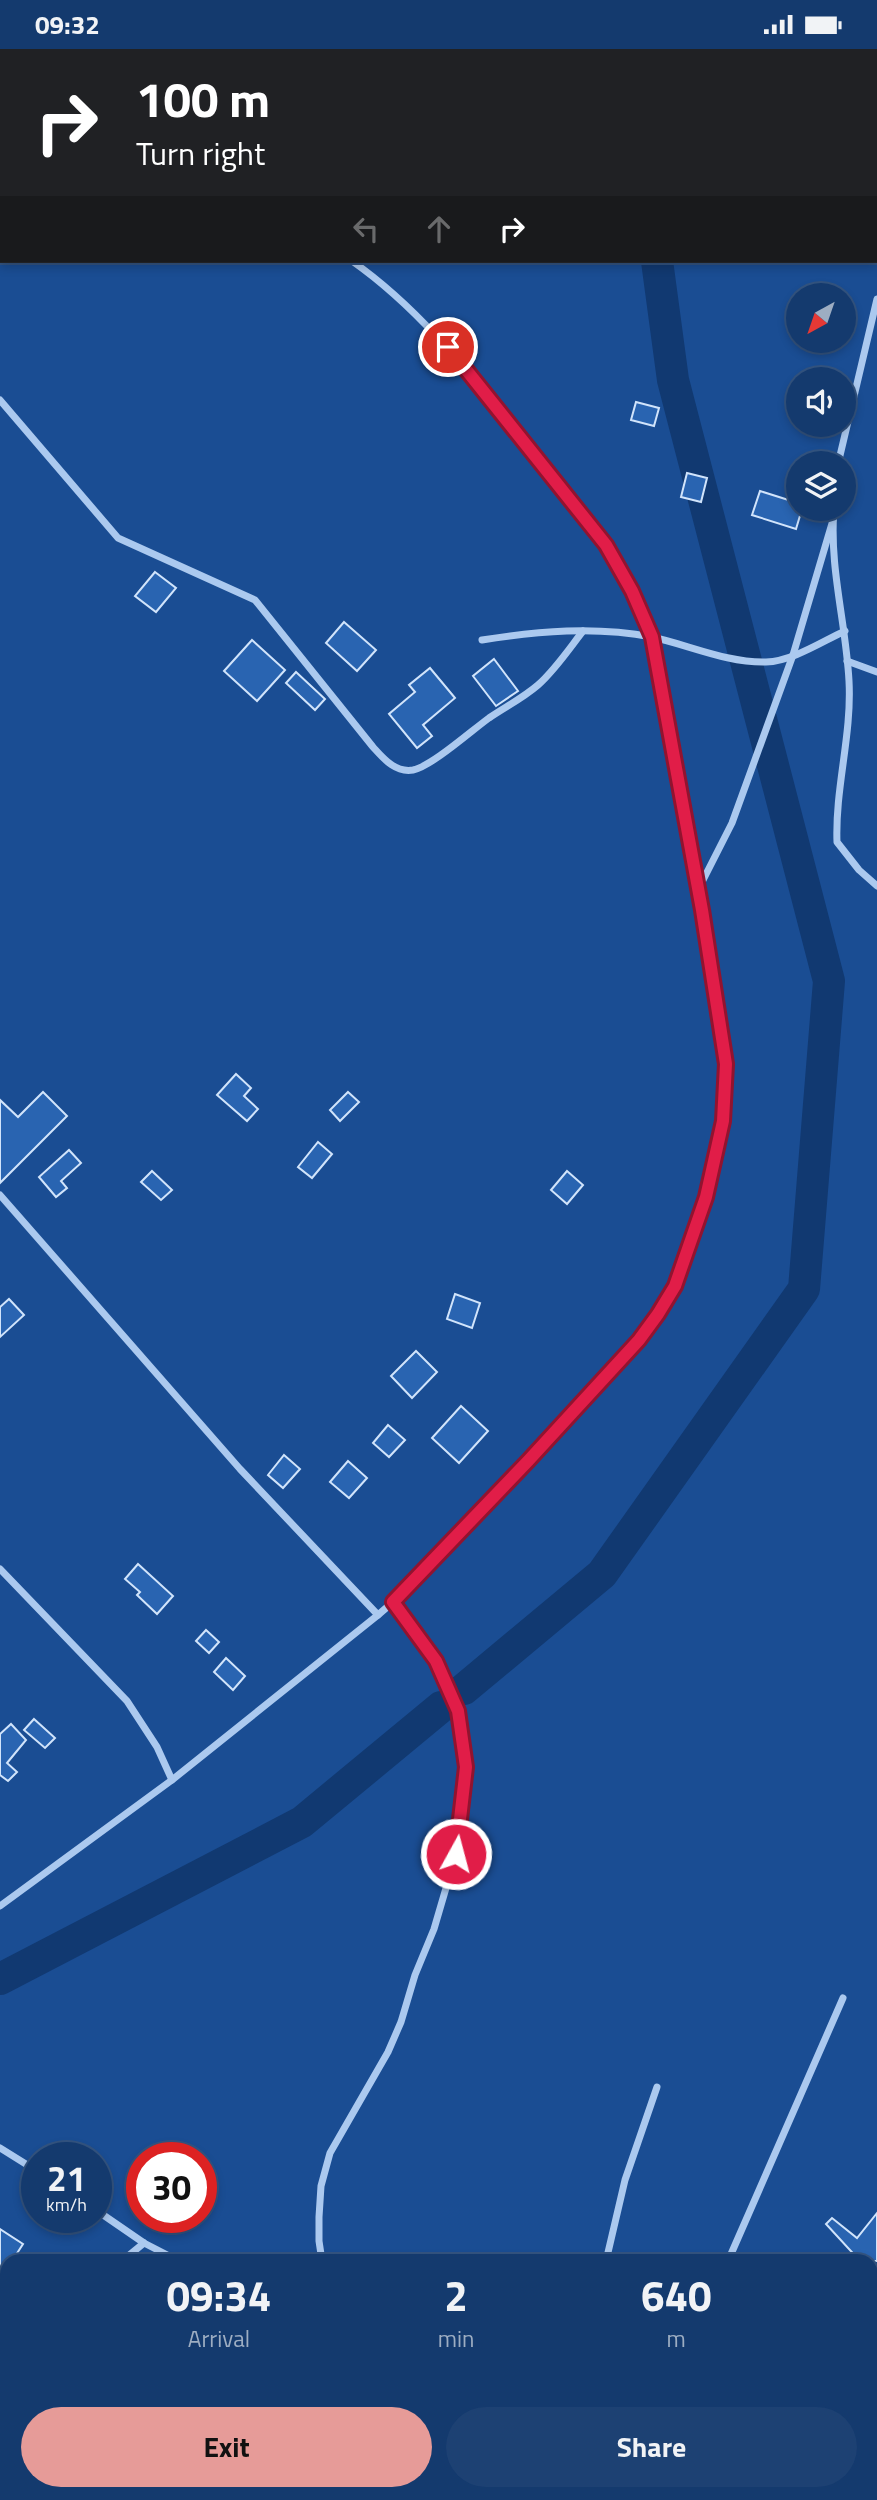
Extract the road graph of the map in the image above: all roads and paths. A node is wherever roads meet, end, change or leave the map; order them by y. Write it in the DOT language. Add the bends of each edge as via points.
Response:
graph roads {
  1 [pos="355,263"];
  2 [pos="877,299"];
  3 [pos="0,400"];
  4 [pos="841,451"];
  5 [pos="833,521"];
  6 [pos="833,521"];
  7 [pos="583,631"];
  8 [pos="845,631"];
  9 [pos="652,637"];
  10 [pos="482,640"];
  11 [pos="793,655"];
  12 [pos="847,661"];
  13 [pos="877,672"];
  14 [pos="877,887"];
  15 [pos="698,890"];
  16 [pos="0,1195"];
  17 [pos="0,1569"];
  18 [pos="393,1602"];
  19 [pos="378,1615"];
  20 [pos="172,1780"];
  21 [pos="0,1906"];
  22 [pos="844,1998"];
  23 [pos="657,2087"];
  24 [pos="0,2148"];
  25 [pos="21,2161"];
  26 [pos="112,2221"];
  27 [pos="144,2243"];
  28 [pos="131,2254"];
  29 [pos="165,2254"];
  30 [pos="321,2254"];
  31 [pos="608,2254"];
  32 [pos="731,2254"];
  1 -- 9 [label="street" via="433,330 550,472 606,545"];
  2 -- 4 [label="street"];
  3 -- 7 [label="street" via="118,538 255,600 373,747 387,763 400,769 428,764 518,701 540,683"];
  5 -- 8 [label="street" via="835,577"];
  6 -- 11 [label="street"];
  7 -- 9 [label="street"];
  7 -- 10 [label="street"];
  8 -- 11 [label="street"];
  8 -- 12 [label="street"];
  9 -- 11 [label="street" via="739,660 768,662"];
  9 -- 15 [label="street"];
  11 -- 15 [label="street" via="732,823"];
  12 -- 13 [label="street"];
  12 -- 14 [label="street" via="847,735 837,842"];
  15 -- 18 [label="street" via="726,1064 723,1121 706,1197 675,1286 639,1340"];
  16 -- 19 [label="street" via="240,1469"];
  17 -- 20 [label="street" via="127,1701"];
  18 -- 19 [label="street"];
  18 -- 30 [label="street" via="436,1661 458,1711 466,1767 456,1854 434,1929 388,2052 330,2153 321,2196"];
  19 -- 20 [label="street"];
  20 -- 21 [label="street"];
  22 -- 32 [label="street"];
  23 -- 31 [label="street" via="625,2179"];
  24 -- 25 [label="street"];
  26 -- 27 [label="street"];
  27 -- 28 [label="street"];
  27 -- 29 [label="street"];
}
